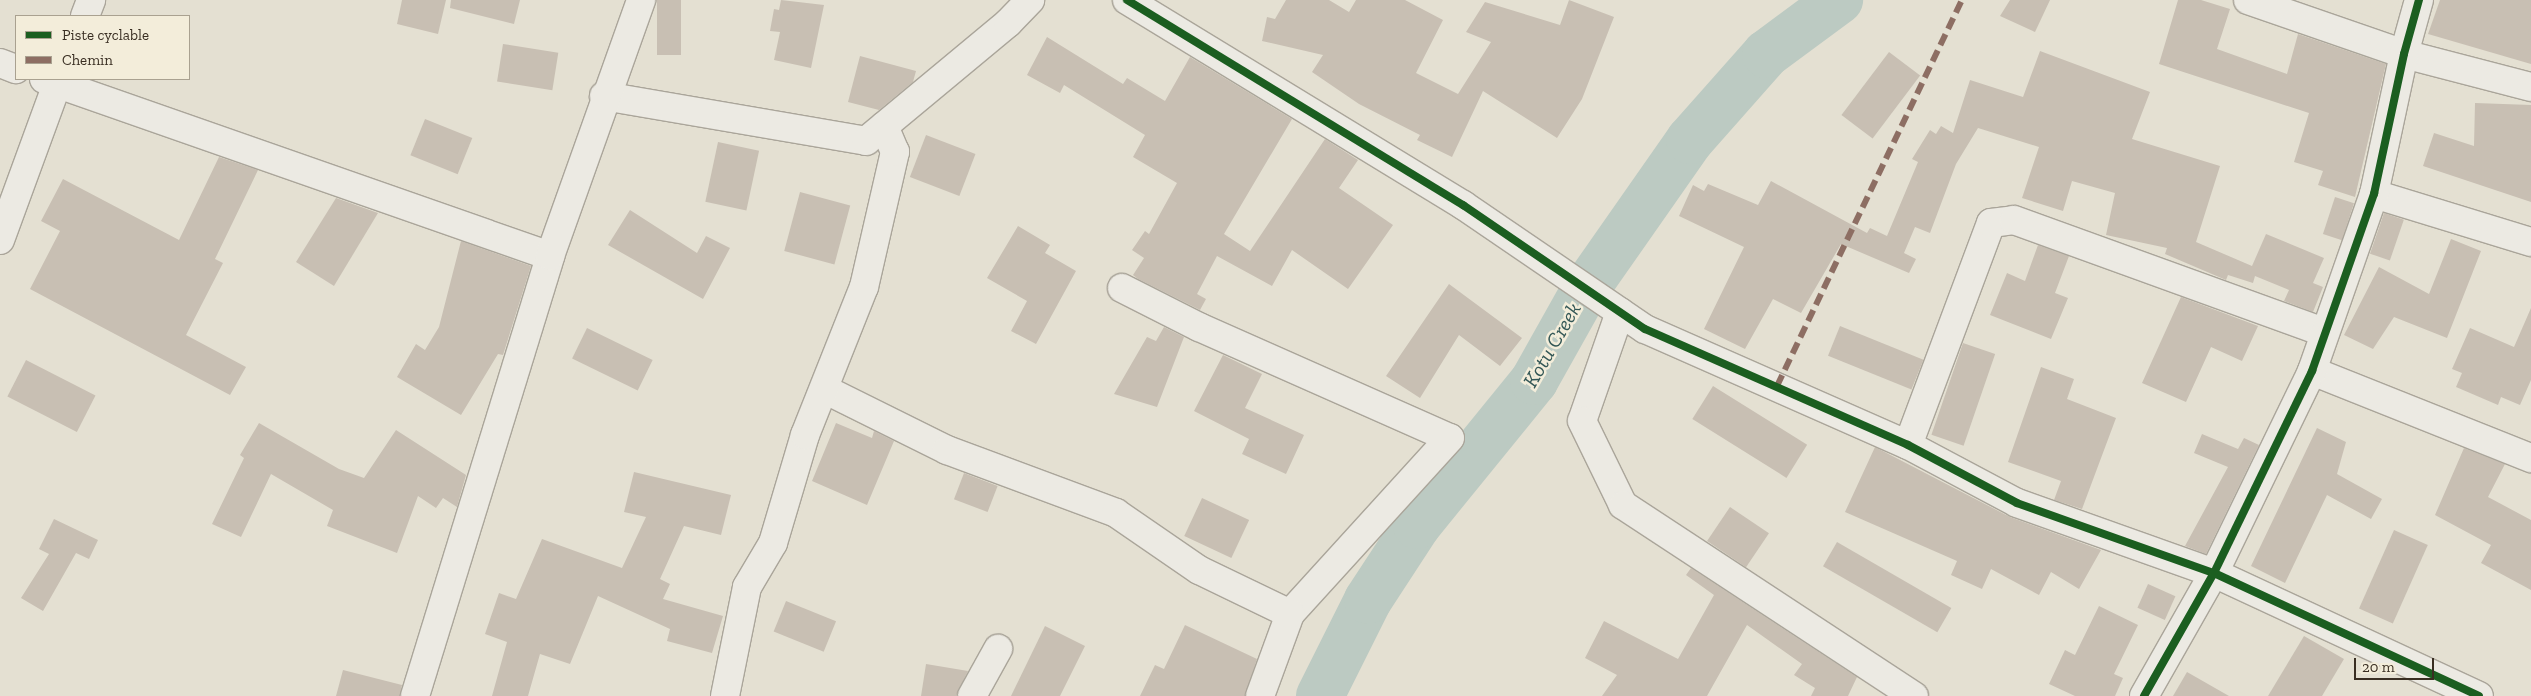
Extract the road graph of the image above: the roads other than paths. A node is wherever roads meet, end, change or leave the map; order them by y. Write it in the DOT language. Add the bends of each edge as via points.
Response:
graph roads {
  1 [pos="91,0"];
  2 [pos="640,0"];
  3 [pos="1030,0"];
  4 [pos="2248,0"];
  5 [pos="2419,0"];
  6 [pos="1143,4"];
  7 [pos="85,15"];
  8 [pos="2404,54"];
  9 [pos="0,63"];
  10 [pos="15,69"];
  11 [pos="53,80"];
  12 [pos="2531,87"];
  13 [pos="604,96"];
  14 [pos="884,126"];
  15 [pos="2374,194"];
  16 [pos="0,240"];
  17 [pos="2531,242"];
  18 [pos="550,256"];
  19 [pos="1122,288"];
  20 [pos="1620,312"];
  21 [pos="2324,332"];
  22 [pos="2312,371"];
  23 [pos="826,390"];
  24 [pos="1908,445"];
  25 [pos="2531,458"];
  26 [pos="2214,573"];
  27 [pos="1290,614"];
  28 [pos="998,649"];
  29 [pos="415,696"];
  30 [pos="725,696"];
  31 [pos="972,696"];
  32 [pos="1260,696"];
  33 [pos="1914,696"];
  34 [pos="2144,696"];
  35 [pos="2479,696"];
  1 -- 7 [label="street"];
  2 -- 13 [label="street"];
  3 -- 14 [label="street" via="1008,24"];
  4 -- 8 [label="street"];
  5 -- 8 [label="street"];
  6 -- 20 [label="street" via="1463,205"];
  8 -- 12 [label="street"];
  8 -- 15 [label="street"];
  9 -- 10 [label="street"];
  11 -- 16 [label="street"];
  11 -- 18 [label="street"];
  13 -- 14 [label="street" via="866,141"];
  13 -- 18 [label="street"];
  14 -- 23 [label="street" via="895,152 864,287"];
  15 -- 17 [label="street"];
  15 -- 21 [label="street"];
  18 -- 29 [label="street"];
  19 -- 27 [label="street" via="1199,327 1450,438"];
  20 -- 24 [label="street" via="1645,329"];
  20 -- 33 [label="street" via="1582,421 1623,505"];
  21 -- 22 [label="street"];
  21 -- 24 [label="street" via="2014,220 1991,223"];
  22 -- 25 [label="street"];
  22 -- 26 [label="street"];
  23 -- 27 [label="street" via="947,450 1116,513 1199,570"];
  23 -- 30 [label="street" via="805,435 773,543 747,587"];
  24 -- 26 [label="street" via="2016,502"];
  26 -- 34 [label="street"];
  26 -- 35 [label="street"];
  27 -- 32 [label="street"];
  28 -- 31 [label="street"];
}
